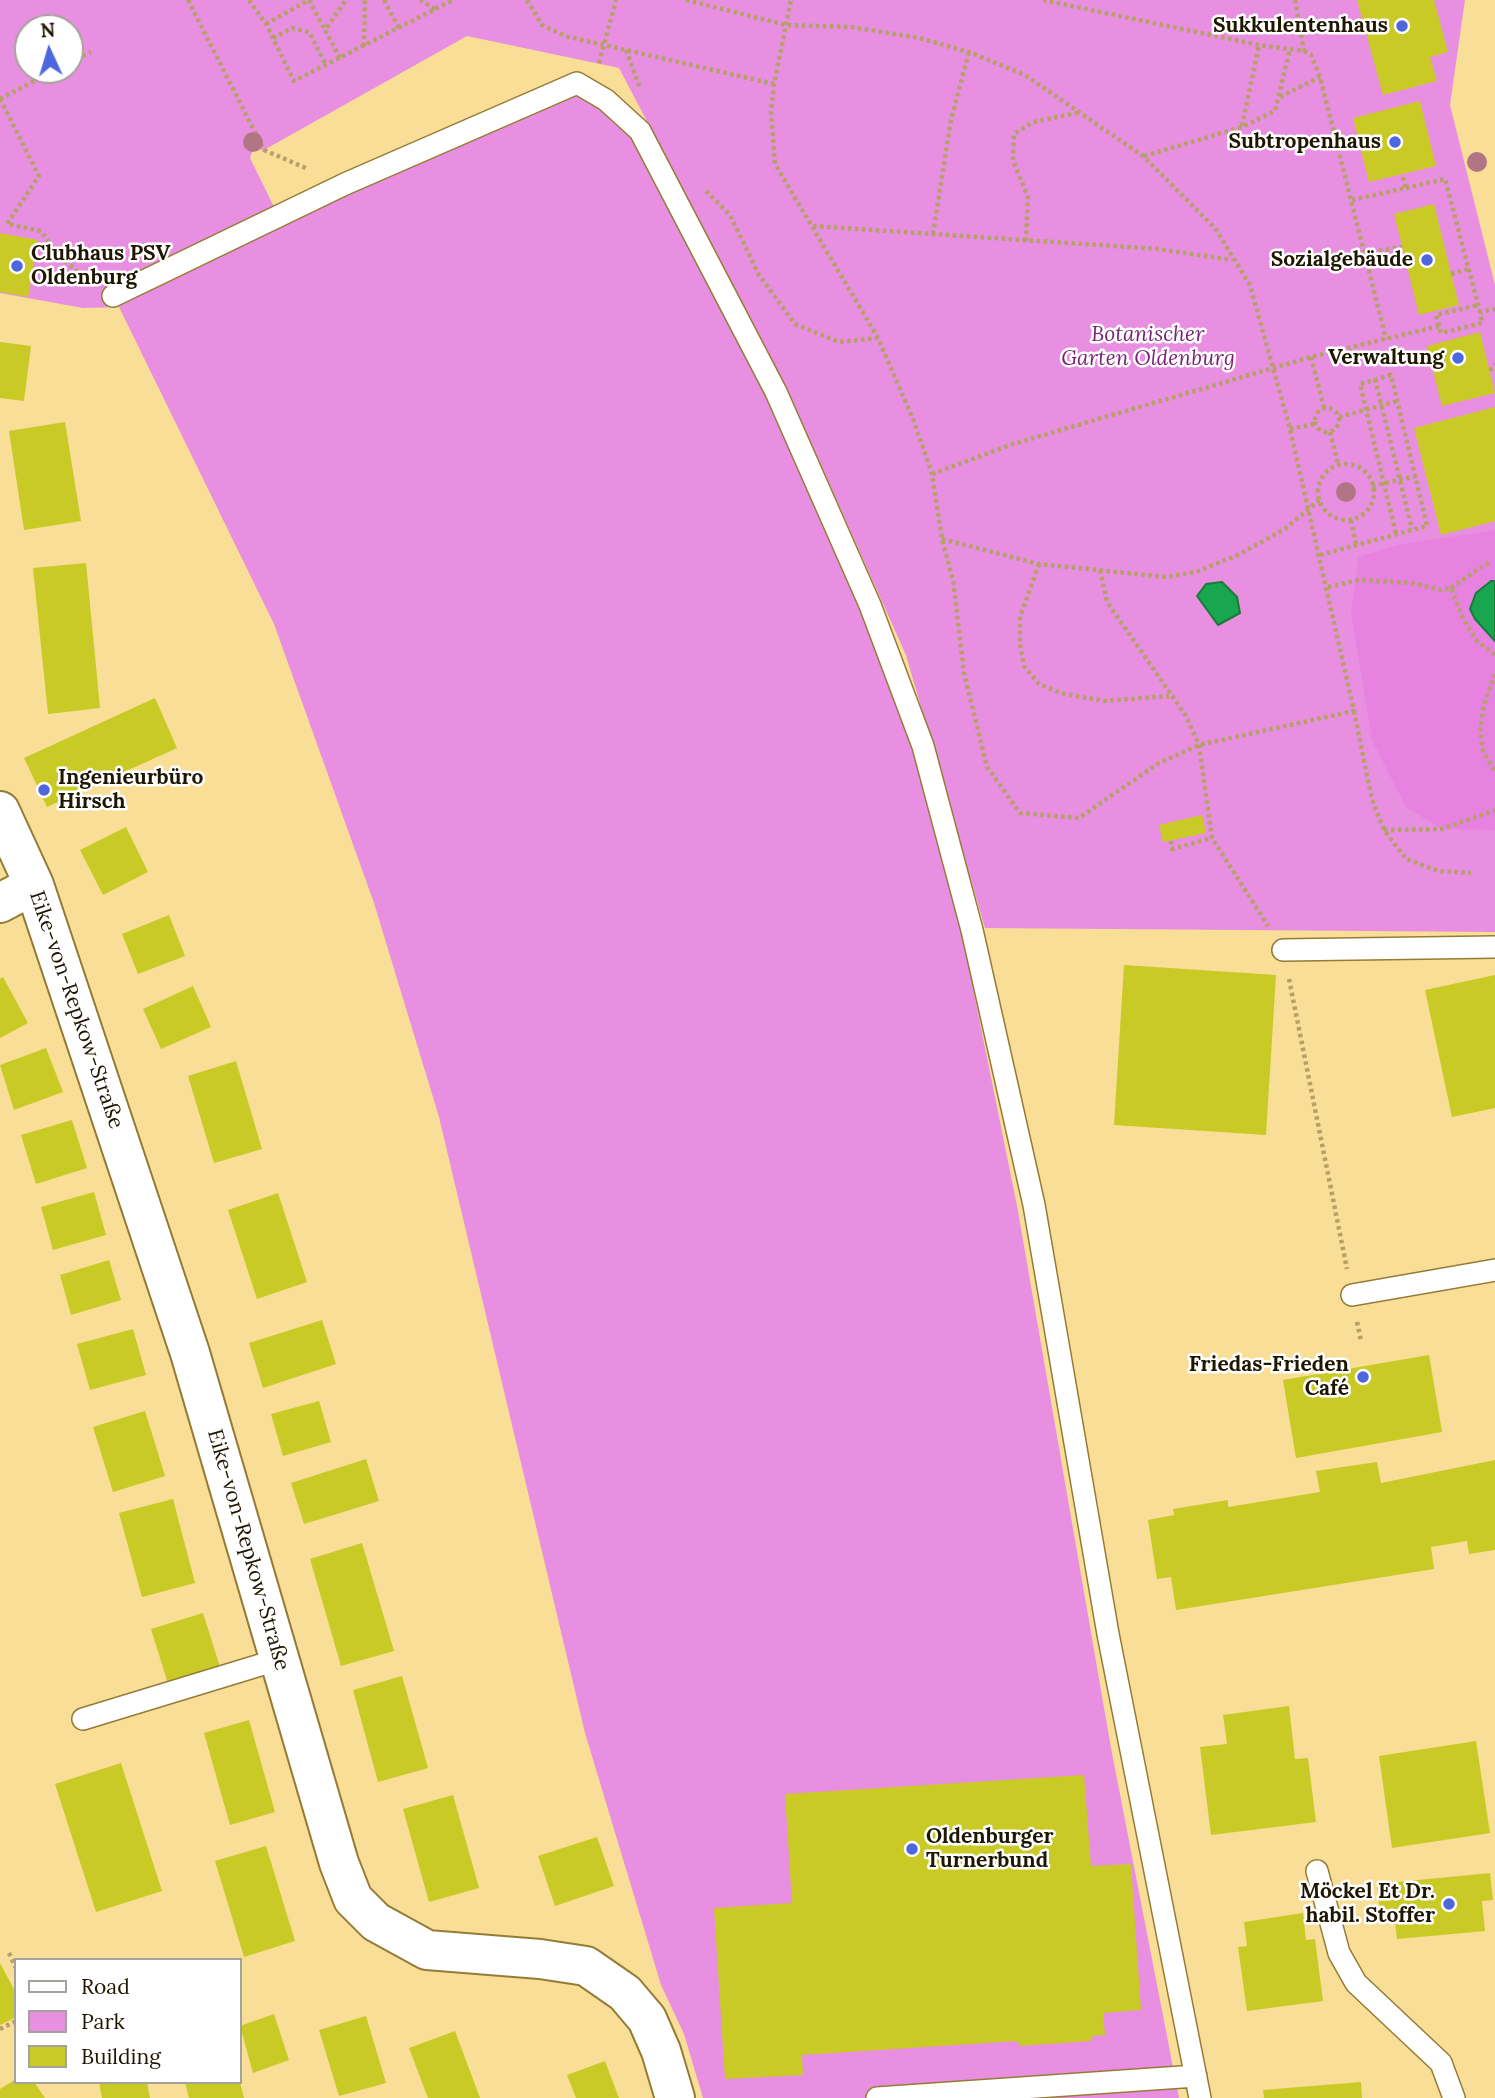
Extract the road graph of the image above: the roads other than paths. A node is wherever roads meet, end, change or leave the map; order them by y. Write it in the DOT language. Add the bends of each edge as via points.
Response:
graph roads {
  1 [pos="113,296"];
  2 [pos="0,811"];
  3 [pos="34,886"];
  4 [pos="0,903"];
  5 [pos="1495,947"];
  6 [pos="1283,950"];
  7 [pos="1495,1270"];
  8 [pos="1352,1295"];
  9 [pos="280,1659"];
  10 [pos="83,1719"];
  11 [pos="1317,1871"];
  12 [pos="1196,2076"];
  13 [pos="675,2098"];
  14 [pos="877,2098"];
  15 [pos="1200,2098"];
  16 [pos="1454,2098"];
  1 -- 12 [label="lane" via="345,184 578,83 640,131 776,392 870,605 923,746 972,930 1034,1205 1108,1634"];
  2 -- 3 [label="street, Eike-von-Repkow-Straße"];
  3 -- 4 [label="street"];
  3 -- 9 [label="street, Eike-von-Repkow-Straße" via="190,1353"];
  5 -- 6 [label="lane"];
  7 -- 8 [label="lane"];
  9 -- 10 [label="lane"];
  9 -- 13 [label="street, Eike-von-Repkow-Straße" via="353,1899 376,1922 427,1950 586,1966 625,1993 647,2019"];
  11 -- 16 [label="lane" via="1339,1953 1356,1983 1441,2063"];
  12 -- 14 [label="lane"];
  12 -- 15 [label="lane"];
}
